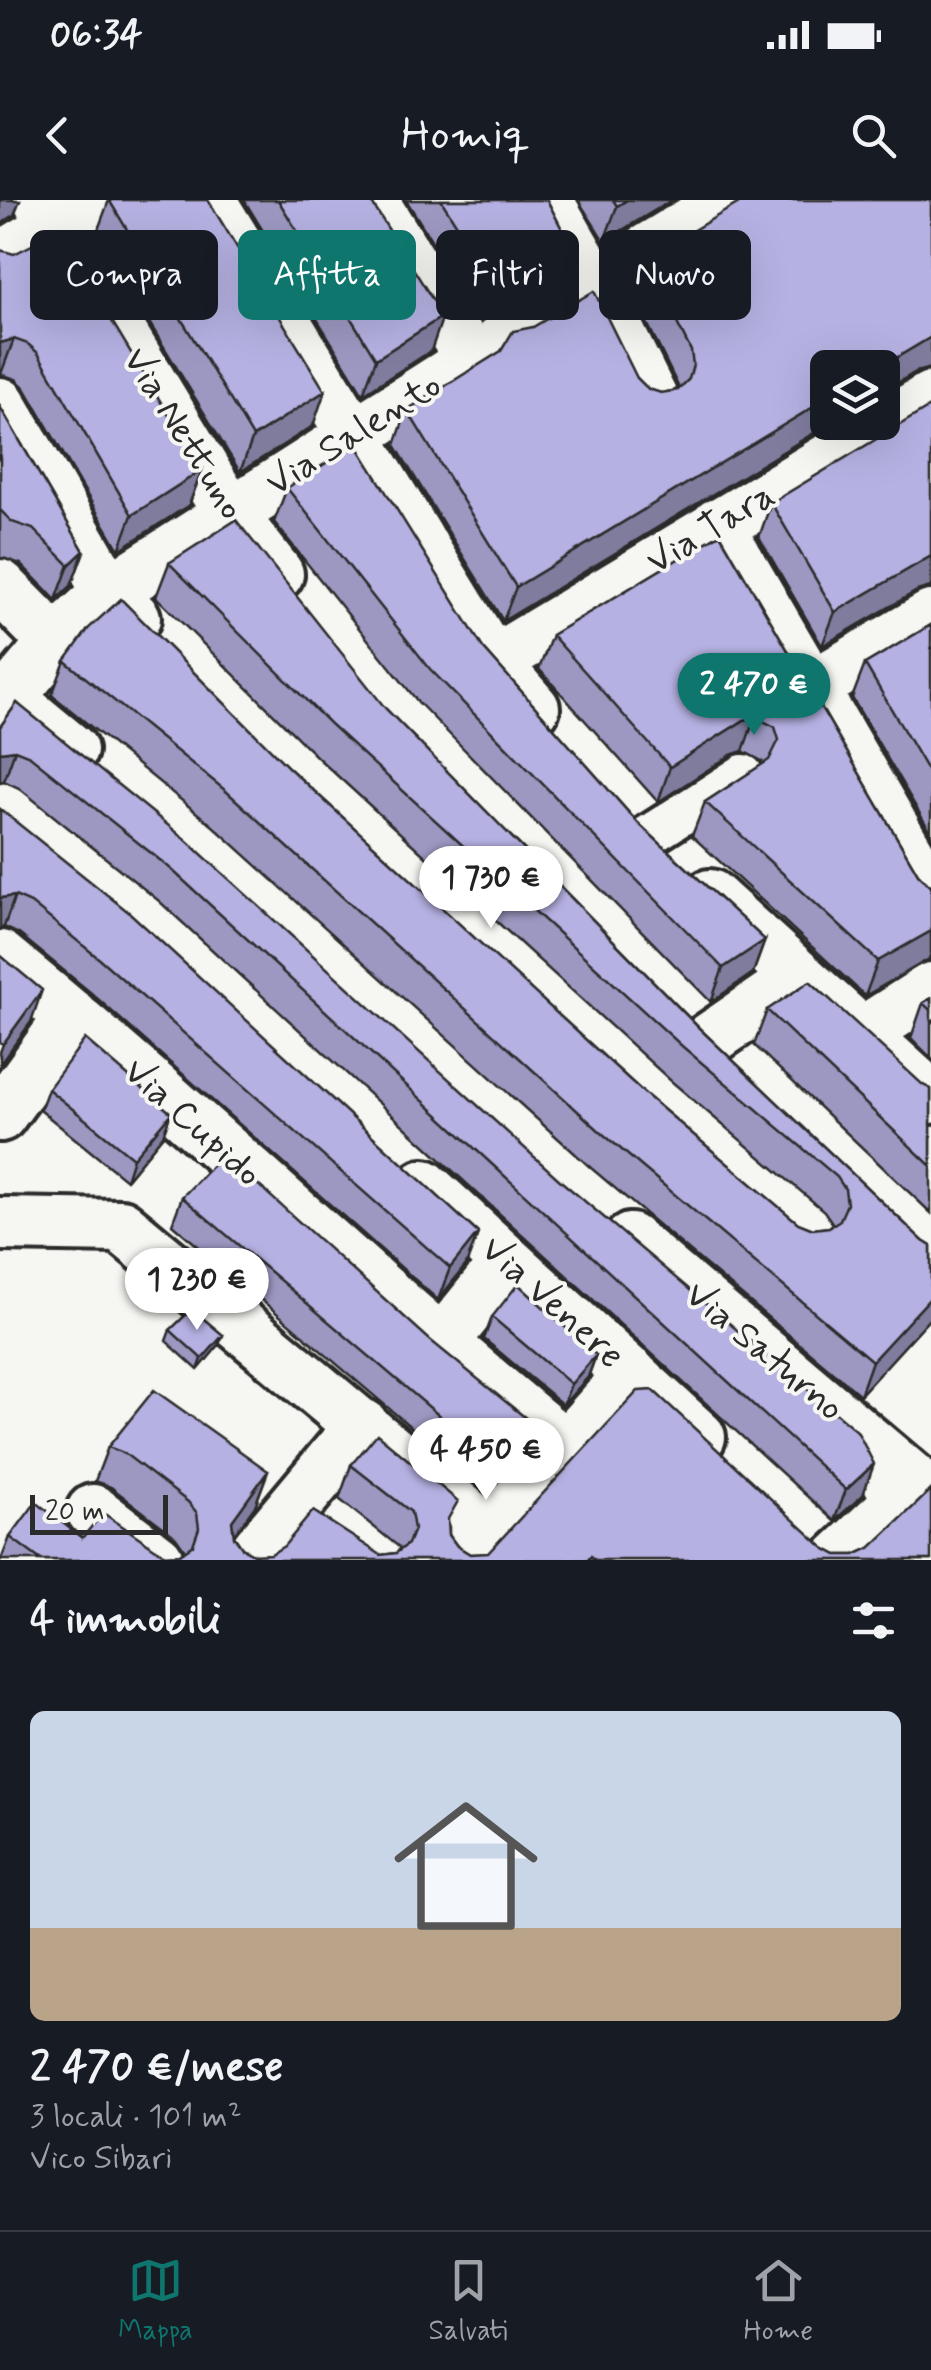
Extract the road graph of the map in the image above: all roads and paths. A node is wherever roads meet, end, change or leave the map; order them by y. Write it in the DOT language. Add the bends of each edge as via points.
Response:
graph roads {
  1 [pos="210,200"];
  2 [pos="371,200"];
  3 [pos="546,200"];
  4 [pos="730,200"];
  5 [pos="64,208"];
  6 [pos="0,259"];
  7 [pos="594,282"];
  8 [pos="488,348"];
  9 [pos="651,398"];
  10 [pos="931,398"];
  11 [pos="0,404"];
  12 [pos="352,438"];
  13 [pos="230,514"];
  14 [pos="717,524"];
  15 [pos="122,584"];
  16 [pos="0,586"];
  17 [pos="931,617"];
  18 [pos="312,618"];
  19 [pos="55,642"];
  20 [pos="162,646"];
  21 [pos="492,662"];
  22 [pos="811,688"];
  23 [pos="570,749"];
  24 [pos="743,775"];
  25 [pos="116,786"];
  26 [pos="635,822"];
  27 [pos="931,893"];
  28 [pos="0,957"];
  29 [pos="798,979"];
  30 [pos="931,990"];
  31 [pos="72,1016"];
  32 [pos="861,1034"];
  33 [pos="749,1081"];
  34 [pos="931,1097"];
  35 [pos="0,1116"];
  36 [pos="394,1158"];
  37 [pos="586,1203"];
  38 [pos="0,1224"];
  39 [pos="507,1262"];
  40 [pos="440,1345"];
  41 [pos="631,1374"];
  42 [pos="362,1426"];
  43 [pos="868,1438"];
  44 [pos="565,1446"];
  45 [pos="731,1467"];
  46 [pos="931,1496"];
  47 [pos="295,1505"];
  48 [pos="93,1512"];
  49 [pos="341,1538"];
  50 [pos="476,1546"];
  51 [pos="824,1551"];
  52 [pos="157,1560"];
  53 [pos="249,1560"];
  1 -- 12 [label="street"];
  2 -- 8 [label="street"];
  3 -- 7 [label="street"];
  4 -- 7 [label="street, Via Salento"];
  5 -- 6 [label="street"];
  5 -- 13 [label="street, Via Nettuno"];
  7 -- 8 [label="street, Via Salento"];
  7 -- 9 [label="street"];
  8 -- 12 [label="street, Via Salento"];
  10 -- 14 [label="street, Via Tara"];
  11 -- 15 [label="street"];
  12 -- 13 [label="street, Via Salento"];
  12 -- 21 [label="street"];
  13 -- 15 [label="street, Via Salento"];
  13 -- 18 [label="street, Via Nettuno"];
  14 -- 21 [label="street, Via Tara"];
  14 -- 22 [label="street"];
  15 -- 19 [label="street, Via Salento"];
  15 -- 20 [label="street"];
  16 -- 19 [label="street"];
  17 -- 22 [label="street"];
  19 -- 25 [label="street, Via Salento" via="8,698"];
  21 -- 23 [label="street"];
  22 -- 27 [label="street"];
  24 -- 26 [label="street"];
  26 -- 29 [label="street"];
  28 -- 31 [label="street, Via Cupido"];
  29 -- 32 [label="street"];
  29 -- 33 [label="street" via="693,1028"];
  30 -- 32 [label="street"];
  31 -- 35 [label="street"];
  31 -- 40 [label="street, Via Cupido"];
  32 -- 34 [label="street"];
  36 -- 39 [label="street, Via Venere"];
  37 -- 43 [label="street, Via Saturno"];
  38 -- 42 [label="street" via="121,1226"];
  39 -- 40 [label="street"];
  39 -- 41 [label="street, Via Venere"];
  40 -- 44 [label="street, Via Cupido"];
  41 -- 44 [label="street"];
  41 -- 45 [label="street, Via Venere"];
  42 -- 47 [label="street"];
  42 -- 50 [label="street"];
  43 -- 46 [label="street, Via Saturno"];
  43 -- 51 [label="street" via="900,1501"];
  44 -- 50 [label="street"];
  47 -- 49 [label="street"];
  47 -- 53 [label="street"];
  48 -- 52 [label="street"];
}
